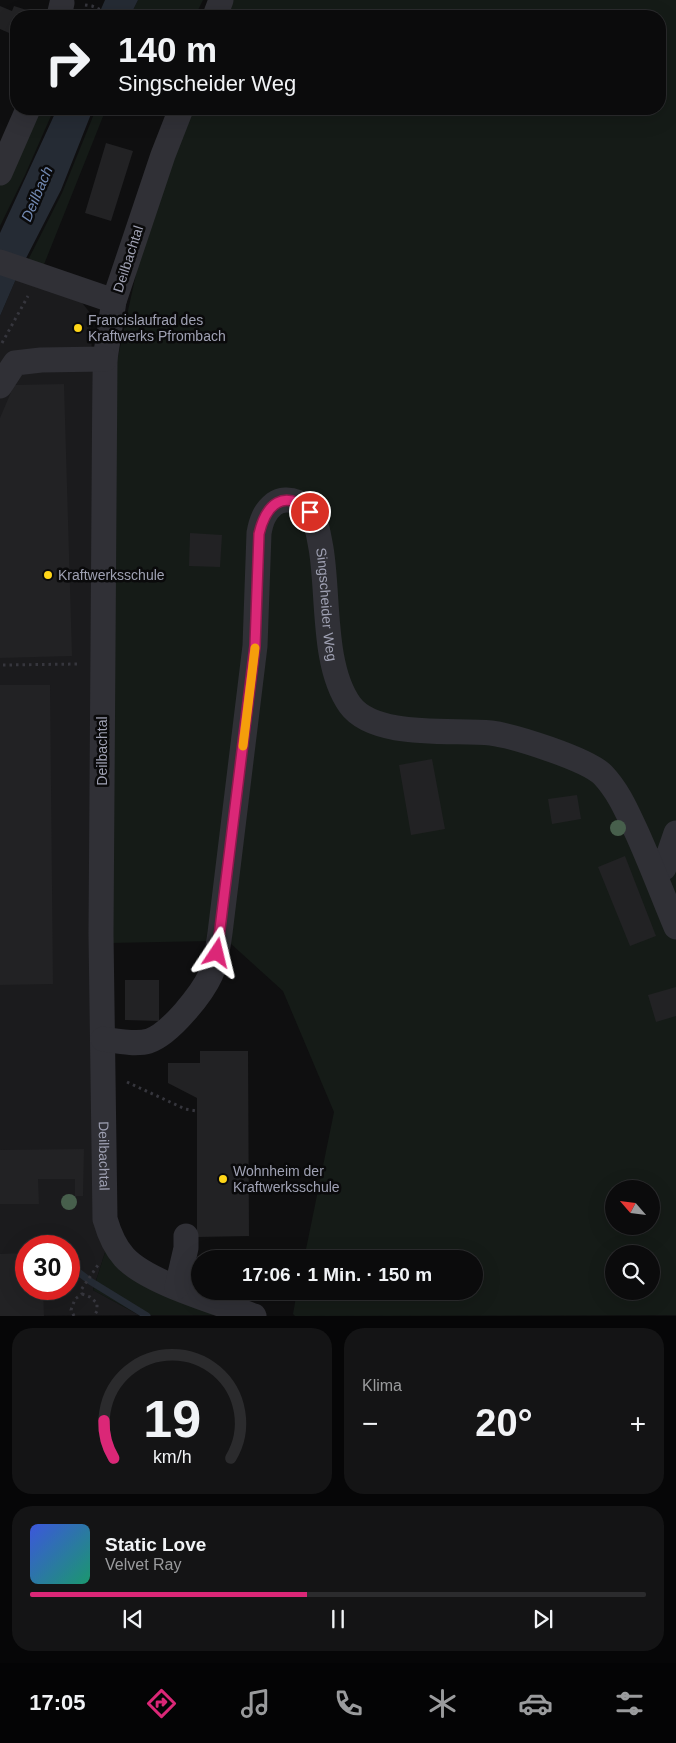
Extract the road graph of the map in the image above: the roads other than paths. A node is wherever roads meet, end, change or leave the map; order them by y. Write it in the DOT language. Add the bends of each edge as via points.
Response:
graph roads {
  1 [pos="25,115"];
  2 [pos="179,115"];
  3 [pos="0,173"];
  4 [pos="0,262"];
  5 [pos="114,301"];
  6 [pos="105,359"];
  7 [pos="0,386"];
  8 [pos="676,833"];
  9 [pos="648,857"];
  10 [pos="676,927"];
  11 [pos="103,1039"];
  12 [pos="186,1236"];
  13 [pos="177,1287"];
  14 [pos="254,1316"];
  1 -- 3 [label="street"];
  2 -- 5 [label="street, Deilbachtal"];
  4 -- 5 [label="street"];
  5 -- 6 [label="street, Deilbachtal"];
  6 -- 7 [label="street" via="15,363"];
  6 -- 11 [label="street, Deilbachtal"];
  8 -- 9 [label="street" via="664,868"];
  9 -- 10 [label="street, Singscheider Weg"];
  9 -- 11 [label="street, Singscheider Weg" via="619,795 601,773 579,760 492,734 383,726 352,707 335,671 317,526 310,512 300,503 284,500 267,510 259,534 255,646 220,933 212,973 193,1003 159,1036 148,1042"];
  11 -- 13 [label="street, Deilbachtal" via="105,1219 118,1249 133,1265"];
  12 -- 13 [label="street"];
  13 -- 14 [label="street, Deilbachtal"];
}
